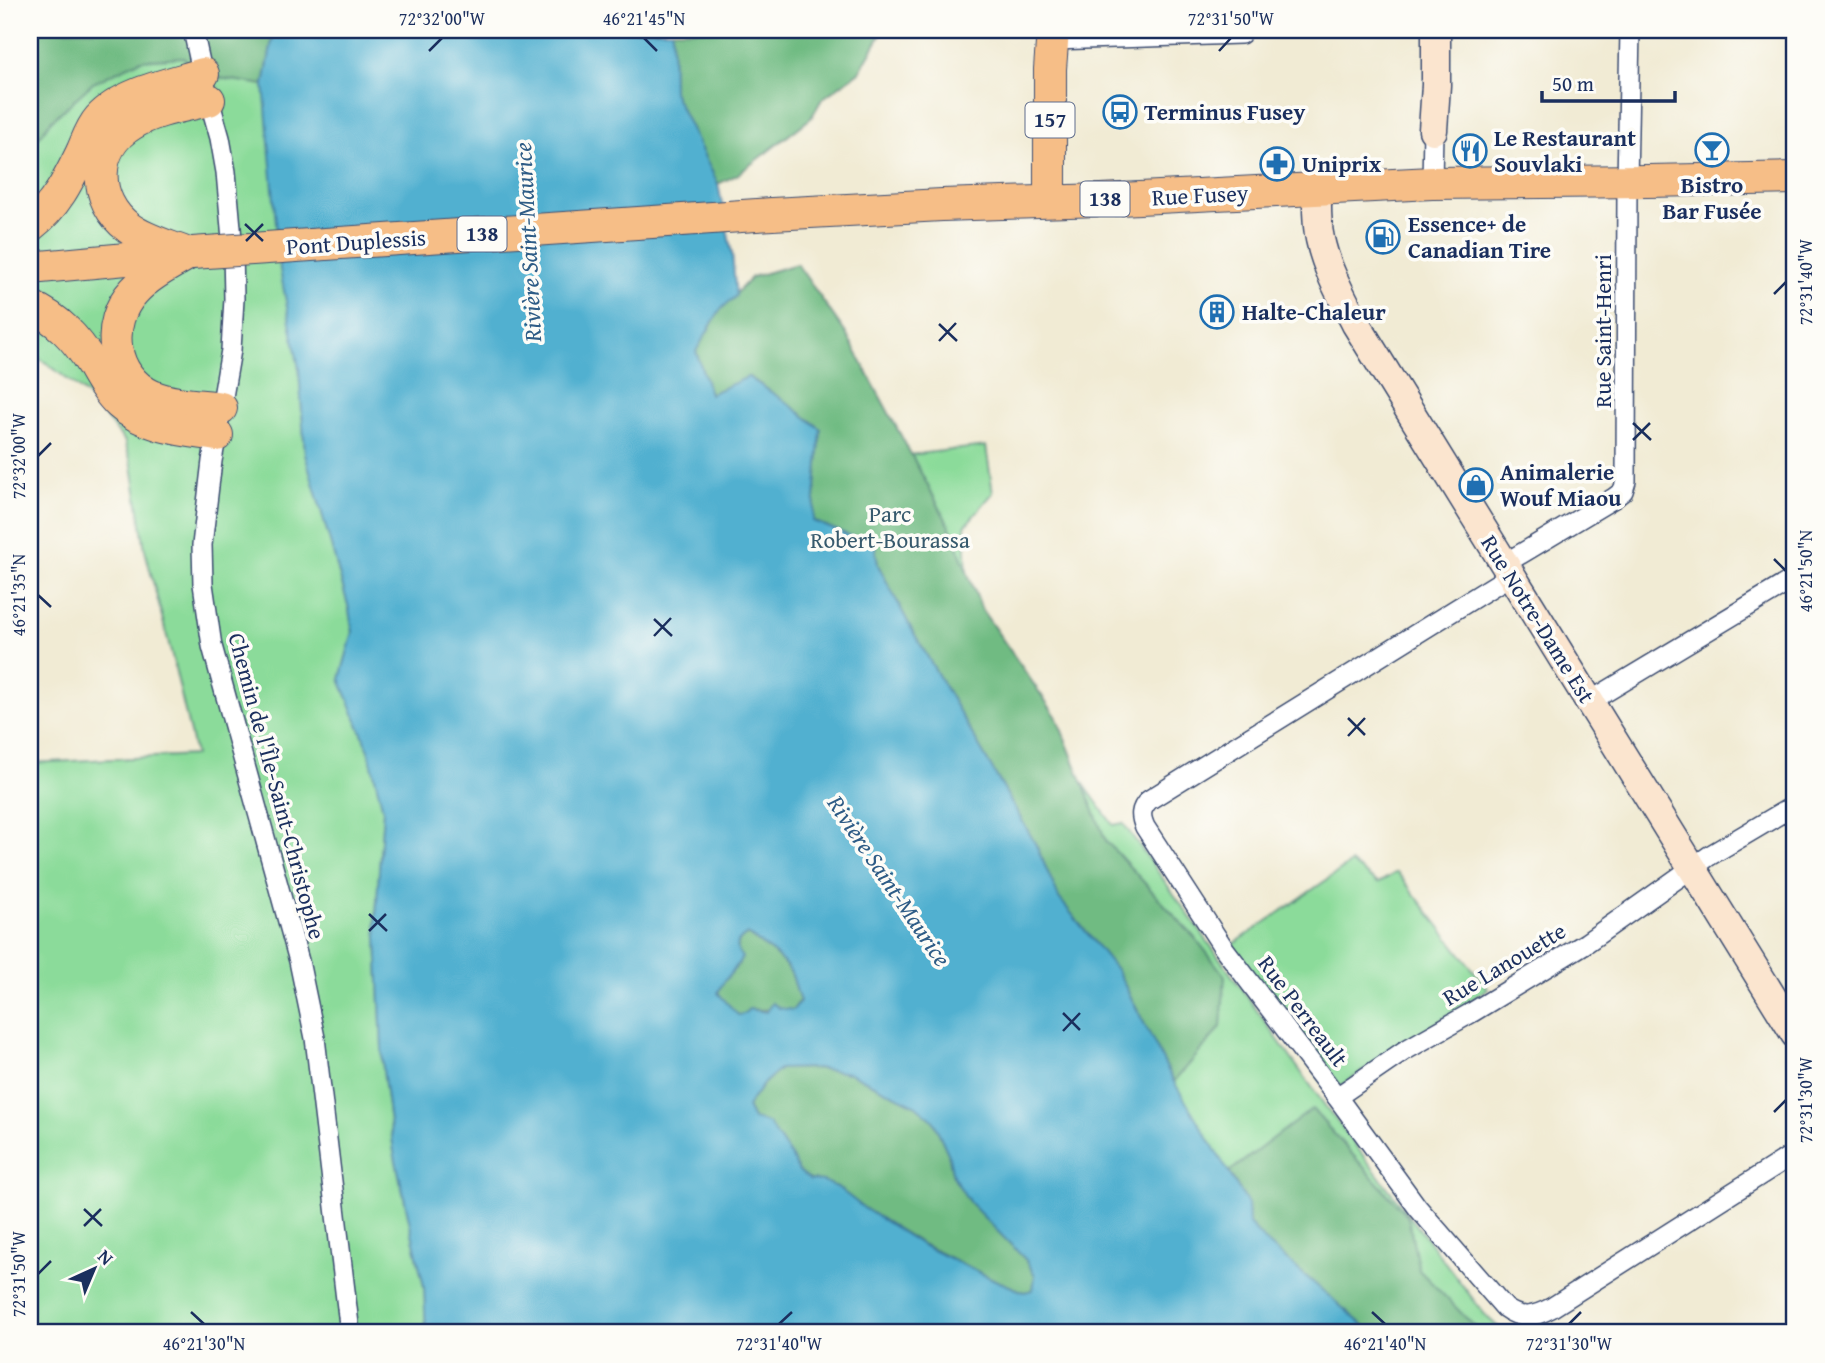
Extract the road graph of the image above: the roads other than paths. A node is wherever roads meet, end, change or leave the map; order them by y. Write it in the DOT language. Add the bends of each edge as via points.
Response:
graph roads {
  1 [pos="193,30"];
  2 [pos="1241,30"];
  3 [pos="1436,30"];
  4 [pos="1630,30"];
  5 [pos="1053,35"];
  6 [pos="206,87"];
  7 [pos="1433,130"];
  8 [pos="1795,178"];
  9 [pos="1627,181"];
  10 [pos="1432,183"];
  11 [pos="1317,189"];
  12 [pos="1049,201"];
  13 [pos="772,214"];
  14 [pos="30,226"];
  15 [pos="190,253"];
  16 [pos="30,268"];
  17 [pos="30,306"];
  18 [pos="219,422"];
  19 [pos="1507,569"];
  20 [pos="1795,578"];
  21 [pos="1589,702"];
  22 [pos="1795,805"];
  23 [pos="1693,868"];
  24 [pos="1795,1034"];
  25 [pos="1337,1097"];
  26 [pos="1795,1153"];
  27 [pos="350,1333"];
  1 -- 6 [label="street, Chemin de l'Île-Saint-Christophe"];
  2 -- 5 [label="street" via="1241,34"];
  3 -- 7 [label="street"];
  4 -- 9 [label="street, Rue Saint-Henri"];
  5 -- 12 [label="main road, 157"];
  6 -- 14 [label="main road" via="142,93 106,112 90,132 60,195"];
  6 -- 15 [label="main road" via="127,127 110,147 102,169 105,197 120,220 133,231"];
  6 -- 18 [label="street, Chemin de l'Île-Saint-Christophe" via="223,150 233,250 233,323"];
  7 -- 10 [label="street"];
  8 -- 9 [label="main road, Rue Fusey / 138"];
  9 -- 10 [label="main road, Rue Fusey / 138"];
  9 -- 19 [label="street, Rue Saint-Henri" via="1625,486"];
  10 -- 11 [label="main road, Rue Fusey / 138"];
  11 -- 12 [label="main road, Rue Fusey / 138"];
  11 -- 19 [label="street, Rue Notre-Dame Est" via="1321,246 1347,307"];
  12 -- 13 [label="main road, Rue Fusey / 138"];
  13 -- 15 [label="main road, Pont Duplessis / 138, bridge"];
  15 -- 16 [label="main road, 138"];
  15 -- 18 [label="main road" via="147,279 130,296 118,320 117,354 124,371 144,391"];
  17 -- 18 [label="main road" via="66,330 128,410 164,425"];
  18 -- 27 [label="street, Chemin de l'Île-Saint-Christophe" via="202,545 207,622 308,1000"];
  19 -- 21 [label="street, Rue Notre-Dame Est"];
  19 -- 25 [label="street, Rue Perreault" via="1149,800 1141,812 1145,827 1209,925"];
  20 -- 21 [label="street"];
  21 -- 23 [label="street, Rue Notre-Dame Est"];
  22 -- 23 [label="street, Rue Lanouette"];
  23 -- 24 [label="street, Rue Notre-Dame Est"];
  23 -- 25 [label="street, Rue Lanouette" via="1586,943 1404,1051"];
  25 -- 26 [label="street, Rue Perreault" via="1429,1223 1505,1308 1526,1317 1551,1308"];
}
